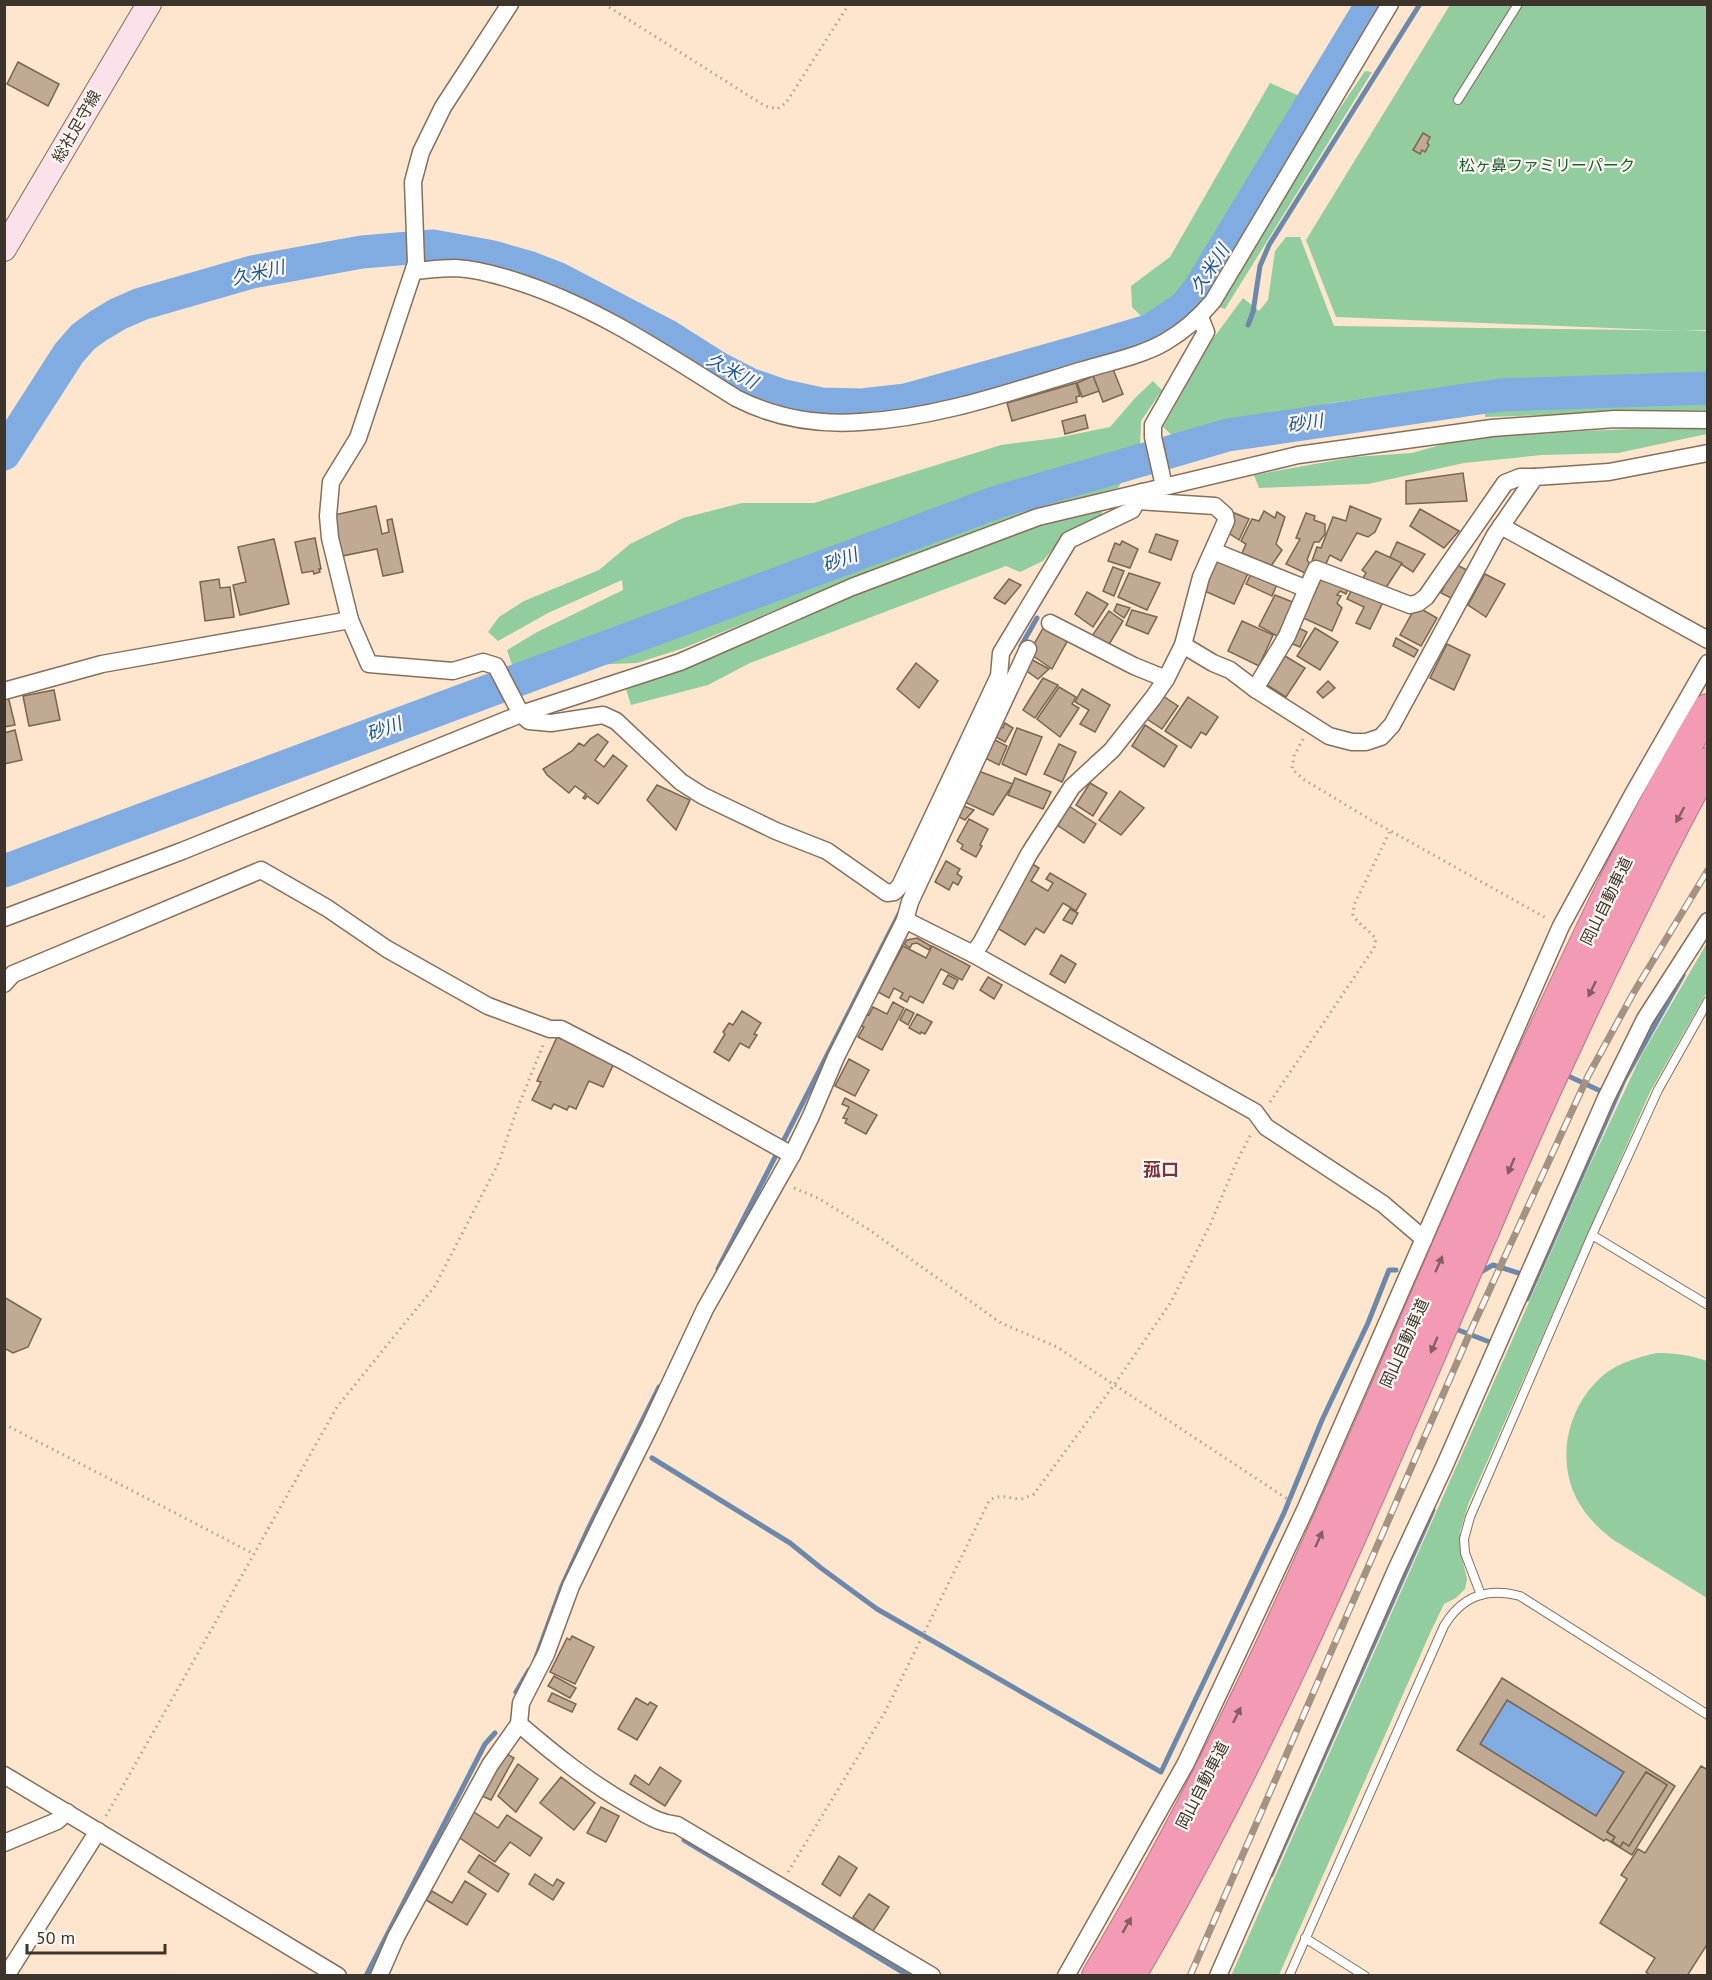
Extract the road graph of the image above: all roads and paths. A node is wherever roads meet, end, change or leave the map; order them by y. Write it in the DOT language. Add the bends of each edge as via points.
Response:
graph roads {
  1 [pos="149,4"];
  2 [pos="510,4"];
  3 [pos="604,4"];
  4 [pos="849,4"];
  5 [pos="1389,4"];
  6 [pos="1518,4"];
  7 [pos="1458,100"];
  8 [pos="4,249"];
  9 [pos="415,267"];
  10 [pos="1200,317"];
  11 [pos="1707,420"];
  12 [pos="1707,453"];
  13 [pos="1536,477"];
  14 [pos="1164,483"];
  15 [pos="1140,496"];
  16 [pos="1501,526"];
  17 [pos="1213,550"];
  18 [pos="1308,589"];
  19 [pos="350,620"];
  20 [pos="1050,623"];
  21 [pos="1707,640"];
  22 [pos="1183,645"];
  23 [pos="1028,649"];
  24 [pos="1707,663"];
  25 [pos="1166,679"];
  26 [pos="1255,689"];
  27 [pos="4,691"];
  28 [pos="517,707"];
  29 [pos="1707,709"];
  30 [pos="1311,724"];
  31 [pos="1707,763"];
  32 [pos="1390,831"];
  33 [pos="903,898"];
  34 [pos="4,918"];
  35 [pos="905,920"];
  36 [pos="1707,921"];
  37 [pos="1561,926"];
  38 [pos="973,954"];
  39 [pos="4,984"];
  40 [pos="1707,1001"];
  41 [pos="550,1029"];
  42 [pos="1259,1118"];
  43 [pos="784,1151"];
  44 [pos="778,1181"];
  45 [pos="1592,1235"];
  46 [pos="1424,1239"];
  47 [pos="1707,1305"];
  48 [pos="1114,1385"];
  49 [pos="4,1424"];
  50 [pos="1285,1497"];
  51 [pos="254,1554"];
  52 [pos="1481,1594"];
  53 [pos="1707,1715"];
  54 [pos="519,1724"];
  55 [pos="4,1774"];
  56 [pos="67,1812"];
  57 [pos="98,1831"];
  58 [pos="4,1843"];
  59 [pos="781,1885"];
  60 [pos="1305,1938"];
  61 [pos="6,1976"];
  62 [pos="338,1976"];
  63 [pos="379,1976"];
  64 [pos="932,1976"];
  65 [pos="1066,1976"];
  66 [pos="1097,1976"];
  67 [pos="1130,1976"];
  68 [pos="1218,1976"];
  69 [pos="1289,1976"];
  70 [pos="1365,1976"];
  1 -- 8 [label="main road, 総社足守線"];
  2 -- 9 [label="street" via="443,107 421,152 413,182"];
  3 -- 4 [label="path" via="777,110 786,103"];
  5 -- 10 [label="street"];
  6 -- 7 [label="lane"];
  9 -- 10 [label="street" via="482,272 561,297 635,335 736,398 793,418 822,422 913,416 979,402 1150,349"];
  9 -- 19 [label="street" via="358,438 331,482 330,538"];
  10 -- 14 [label="street" via="1206,332 1153,425"];
  11 -- 14 [label="street" via="1616,419 1480,429 1298,455"];
  12 -- 13 [label="street" via="1609,472"];
  13 -- 16 [label="street"];
  13 -- 18 [label="street" via="1520,477 1505,483 1418,603 1410,605 1317,569"];
  14 -- 15 [label="street"];
  15 -- 17 [label="street" via="1215,506 1226,521"];
  15 -- 28 [label="street" via="1038,517 852,587 680,662"];
  15 -- 33 [label="street" via="1132,510 1069,540 1001,653 999,676 900,886"];
  16 -- 21 [label="street"];
  16 -- 30 [label="street" via="1392,725 1381,737 1352,742 1329,736"];
  17 -- 18 [label="street"];
  17 -- 22 [label="street" via="1201,578"];
  18 -- 26 [label="street" via="1287,636"];
  19 -- 27 [label="street" via="102,664"];
  19 -- 28 [label="street" via="369,664 453,671 483,662 496,666"];
  20 -- 25 [label="street"];
  22 -- 25 [label="street"];
  22 -- 26 [label="street" via="1230,670"];
  23 -- 33 [label="street"];
  24 -- 37 [label="street"];
  25 -- 38 [label="street" via="1112,750 1072,787"];
  26 -- 30 [label="street"];
  28 -- 33 [label="street" via="529,721 551,723 603,715 616,721 681,782 703,796 827,851 887,893"];
  28 -- 34 [label="street" via="182,851"];
  66 -- 29 [label="highway, 岡山自動車道, one-way" via="1211,1769 1282,1623 1560,994"];
  30 -- 32 [label="path" via="1294,756 1292,769"];
  31 -- 67 [label="highway, 岡山自動車道, one-way" via="1579,1017 1313,1622 1237,1780"];
  32 -- 37 [label="path"];
  32 -- 42 [label="path" via="1354,905 1357,922 1376,939 1374,948"];
  33 -- 35 [label="street"];
  35 -- 38 [label="street"];
  35 -- 43 [label="street" via="811,1116"];
  36 -- 68 [label="street" via="1645,1019 1607,1094"];
  37 -- 46 [label="street"];
  38 -- 42 [label="street"];
  39 -- 41 [label="street" via="13,974 261,870 387,949 488,1006"];
  40 -- 45 [label="lane" via="1658,1090"];
  41 -- 43 [label="street" via="561,1029"];
  41 -- 51 [label="path" via="500,1162 435,1286 337,1407"];
  42 -- 46 [label="street" via="1266,1127 1383,1203"];
  42 -- 48 [label="path" via="1171,1302"];
  43 -- 44 [label="street"];
  44 -- 48 [label="path" via="818,1198 1001,1323 1058,1347"];
  44 -- 54 [label="street" via="705,1309 571,1586 546,1653 521,1703"];
  45 -- 47 [label="lane"];
  45 -- 52 [label="lane" via="1470,1517 1464,1539"];
  46 -- 65 [label="street" via="1305,1510 1186,1763"];
  48 -- 50 [label="path"];
  48 -- 59 [label="path" via="1034,1494 1023,1499 1004,1495 988,1501 885,1712"];
  49 -- 51 [label="path"];
  51 -- 57 [label="path"];
  52 -- 53 [label="lane" via="1505,1592 1520,1596"];
  52 -- 60 [label="lane" via="1452,1612 1444,1626"];
  54 -- 59 [label="street" via="601,1789 662,1823 677,1825"];
  54 -- 63 [label="street" via="490,1765 396,1937"];
  55 -- 56 [label="street"];
  56 -- 57 [label="street"];
  56 -- 58 [label="street" via="57,1821"];
  57 -- 61 [label="street"];
  57 -- 62 [label="street"];
  59 -- 64 [label="street"];
  60 -- 69 [label="lane"];
  60 -- 70 [label="lane"];
}
